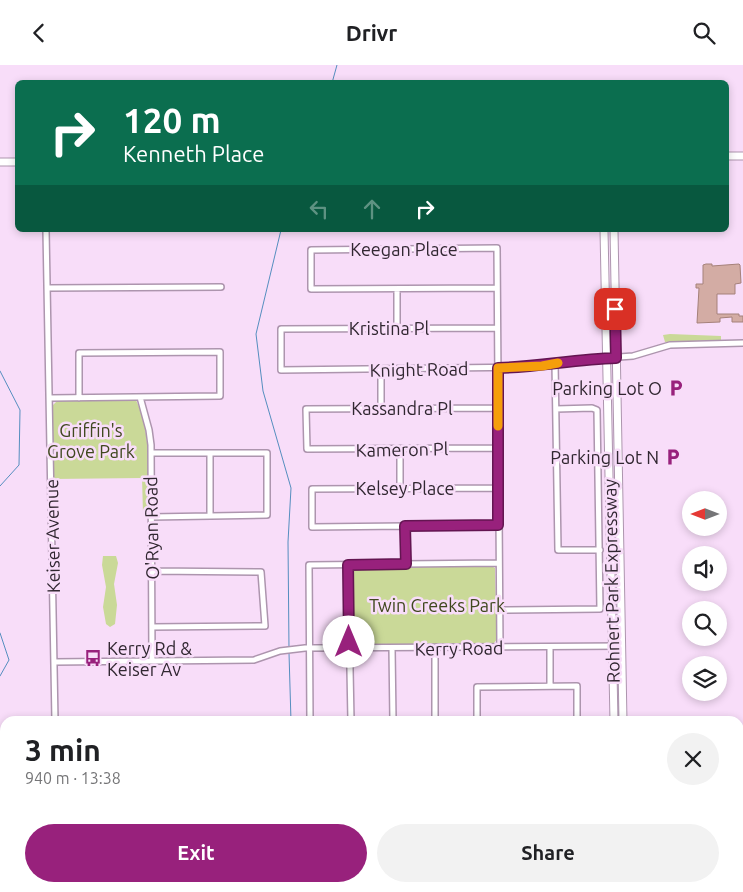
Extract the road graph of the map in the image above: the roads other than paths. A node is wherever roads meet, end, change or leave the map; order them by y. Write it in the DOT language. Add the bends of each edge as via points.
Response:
graph roads {
  1 [pos="729,156"];
  2 [pos="743,156"];
  3 [pos="0,162"];
  4 [pos="15,162"];
  5 [pos="46,232"];
  6 [pos="604,232"];
  7 [pos="614,232"];
  8 [pos="221,287"];
  9 [pos="47,288"];
  10 [pos="497,288"];
  11 [pos="397,289"];
  12 [pos="397,328"];
  13 [pos="497,328"];
  14 [pos="743,343"];
  15 [pos="607,358"];
  16 [pos="616,358"];
  17 [pos="555,363"];
  18 [pos="498,368"];
  19 [pos="381,369"];
  20 [pos="281,370"];
  21 [pos="140,397"];
  22 [pos="50,398"];
  23 [pos="79,398"];
  24 [pos="381,408"];
  25 [pos="498,408"];
  26 [pos="556,409"];
  27 [pos="498,447"];
  28 [pos="307,449"];
  29 [pos="400,449"];
  30 [pos="151,453"];
  31 [pos="210,453"];
  32 [pos="498,487"];
  33 [pos="400,488"];
  34 [pos="210,516"];
  35 [pos="151,517"];
  36 [pos="498,525"];
  37 [pos="405,526"];
  38 [pos="600,550"];
  39 [pos="499,563"];
  40 [pos="406,564"];
  41 [pos="348,565"];
  42 [pos="152,571"];
  43 [pos="499,610"];
  44 [pos="152,627"];
  45 [pos="613,646"];
  46 [pos="621,646"];
  47 [pos="500,647"];
  48 [pos="550,647"];
  49 [pos="309,648"];
  50 [pos="350,648"];
  51 [pos="392,648"];
  52 [pos="435,648"];
  53 [pos="152,661"];
  54 [pos="54,662"];
  55 [pos="550,686"];
  56 [pos="55,716"];
  57 [pos="310,716"];
  58 [pos="351,716"];
  59 [pos="393,716"];
  60 [pos="435,716"];
  61 [pos="477,716"];
  62 [pos="577,716"];
  63 [pos="614,716"];
  64 [pos="623,716"];
  1 -- 2 [label="main road"];
  3 -- 4 [label="main road"];
  5 -- 9 [label="street, Keiser Avenue"];
  6 -- 15 [label="main road, Rohnert Park Expressway"];
  7 -- 16 [label="main road, Rohnert Park Expressway"];
  8 -- 9 [label="street"];
  9 -- 22 [label="street, Keiser Avenue"];
  10 -- 11 [label="street"];
  10 -- 11 [label="street, Keegan Place" via="497,248 311,249 311,289"];
  10 -- 13 [label="street"];
  11 -- 12 [label="street"];
  12 -- 13 [label="street, Kristina Pl"];
  12 -- 20 [label="street, Kristina Pl" via="281,329"];
  13 -- 18 [label="street"];
  14 -- 16 [label="street, Knight Road" via="670,345"];
  15 -- 16 [label="street, Knight Road"];
  15 -- 17 [label="street, Knight Road"];
  15 -- 45 [label="main road, Rohnert Park Expressway"];
  16 -- 46 [label="main road, Rohnert Park Expressway"];
  17 -- 18 [label="street, Knight Road"];
  17 -- 26 [label="street"];
  18 -- 19 [label="street, Knight Road"];
  18 -- 25 [label="street"];
  19 -- 20 [label="street, Knight Road"];
  19 -- 24 [label="street"];
  21 -- 23 [label="street"];
  21 -- 23 [label="street" via="220,396 220,352 79,353"];
  21 -- 30 [label="street, O'Ryan Road"];
  22 -- 23 [label="street"];
  22 -- 54 [label="street, Keiser Avenue"];
  24 -- 25 [label="street, Kassandra Pl"];
  24 -- 28 [label="street, Kassandra Pl" via="306,409"];
  25 -- 27 [label="street"];
  26 -- 38 [label="street" via="597,410"];
  26 -- 38 [label="street" via="558,550"];
  27 -- 29 [label="street, Kameron Pl"];
  27 -- 32 [label="street"];
  28 -- 29 [label="street, Kameron Pl"];
  29 -- 33 [label="street"];
  30 -- 31 [label="street"];
  30 -- 35 [label="street, O'Ryan Road"];
  31 -- 34 [label="street"];
  31 -- 34 [label="street" via="267,453 267,515"];
  32 -- 33 [label="street, Kelsey Place"];
  32 -- 36 [label="street"];
  33 -- 37 [label="street, Kelsey Place" via="312,489 312,527"];
  34 -- 35 [label="street"];
  35 -- 42 [label="street, O'Ryan Road"];
  36 -- 37 [label="street"];
  36 -- 39 [label="street"];
  37 -- 40 [label="street"];
  38 -- 43 [label="street" via="600,609"];
  39 -- 40 [label="street"];
  39 -- 43 [label="street"];
  40 -- 41 [label="street"];
  41 -- 49 [label="street" via="309,565"];
  41 -- 50 [label="street"];
  42 -- 44 [label="street, O'Ryan Road"];
  42 -- 44 [label="street" via="261,571 265,625"];
  43 -- 47 [label="street"];
  44 -- 53 [label="street, O'Ryan Road"];
  45 -- 46 [label="street, Kerry Road"];
  45 -- 48 [label="street, Kerry Road"];
  45 -- 63 [label="main road, Rohnert Park Expressway"];
  46 -- 64 [label="main road, Rohnert Park Expressway"];
  47 -- 48 [label="street, Kerry Road"];
  47 -- 52 [label="street, Kerry Road"];
  48 -- 55 [label="street"];
  49 -- 50 [label="street, Kerry Road"];
  49 -- 53 [label="street, Kerry Road" via="280,651 254,660"];
  49 -- 57 [label="street"];
  50 -- 51 [label="street, Kerry Road"];
  50 -- 58 [label="street"];
  51 -- 52 [label="street, Kerry Road"];
  51 -- 59 [label="street"];
  52 -- 60 [label="street"];
  53 -- 54 [label="street"];
  54 -- 56 [label="street, Keiser Avenue"];
  55 -- 61 [label="street" via="477,687"];
  55 -- 62 [label="street" via="577,686"];
}
